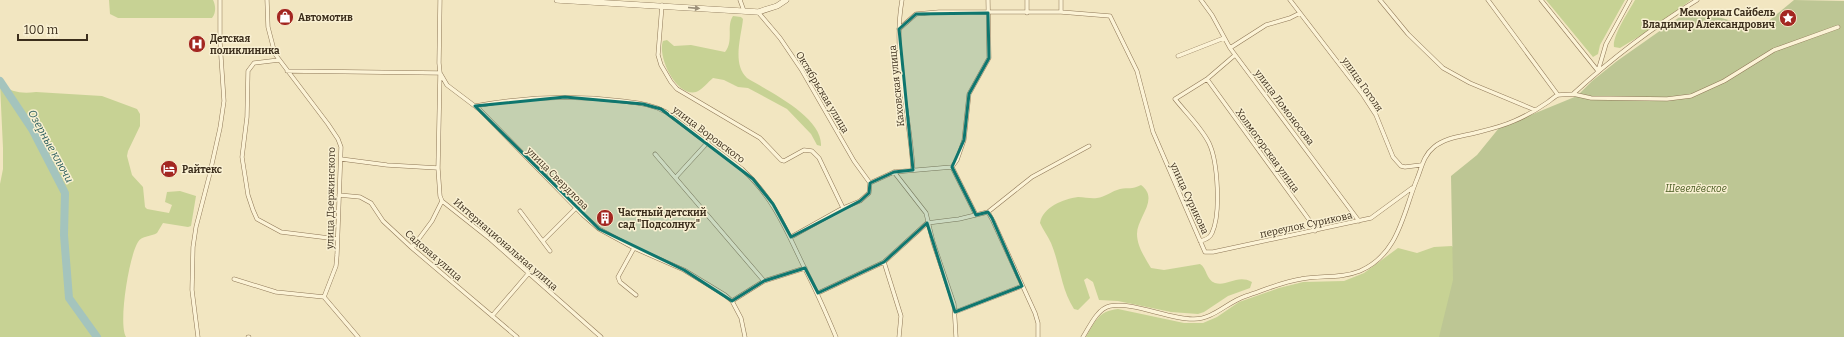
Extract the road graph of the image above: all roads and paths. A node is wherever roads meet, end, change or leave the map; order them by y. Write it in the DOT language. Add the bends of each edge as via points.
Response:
graph roads {
  1 [pos="220,0"];
  2 [pos="267,0"];
  3 [pos="440,0"];
  4 [pos="557,0"];
  5 [pos="740,0"];
  6 [pos="786,0"];
  7 [pos="902,0"];
  8 [pos="988,0"];
  9 [pos="1027,0"];
  10 [pos="1061,0"];
  11 [pos="1201,0"];
  12 [pos="1290,0"];
  13 [pos="1380,0"];
  14 [pos="1488,0"];
  15 [pos="1541,0"];
  16 [pos="1630,0"];
  17 [pos="1697,0"];
  18 [pos="662,5"];
  19 [pos="744,11"];
  20 [pos="758,12"];
  21 [pos="1061,12"];
  22 [pos="1300,12"];
  23 [pos="988,13"];
  24 [pos="1027,13"];
  25 [pos="1838,27"];
  26 [pos="899,29"];
  27 [pos="1224,38"];
  28 [pos="1230,48"];
  29 [pos="1236,55"];
  30 [pos="1178,56"];
  31 [pos="279,60"];
  32 [pos="287,71"];
  33 [pos="1598,71"];
  34 [pos="440,74"];
  35 [pos="1207,79"];
  36 [pos="1573,94"];
  37 [pos="1558,95"];
  38 [pos="475,106"];
  39 [pos="1535,110"];
  40 [pos="708,142"];
  41 [pos="1089,146"];
  42 [pos="655,154"];
  43 [pos="341,159"];
  44 [pos="1421,165"];
  45 [pos="952,167"];
  46 [pos="438,168"];
  47 [pos="913,170"];
  48 [pos="894,172"];
  49 [pos="676,177"];
  50 [pos="870,183"];
  51 [pos="1413,188"];
  52 [pos="339,195"];
  53 [pos="442,201"];
  54 [pos="576,208"];
  55 [pos="843,208"];
  56 [pos="520,211"];
  57 [pos="988,212"];
  58 [pos="976,215"];
  59 [pos="1359,221"];
  60 [pos="927,223"];
  61 [pos="1315,231"];
  62 [pos="790,237"];
  63 [pos="337,239"];
  64 [pos="543,241"];
  65 [pos="1200,241"];
  66 [pos="412,248"];
  67 [pos="634,248"];
  68 [pos="550,251"];
  69 [pos="884,262"];
  70 [pos="805,268"];
  71 [pos="528,274"];
  72 [pos="234,279"];
  73 [pos="764,281"];
  74 [pos="1022,286"];
  75 [pos="818,293"];
  76 [pos="636,295"];
  77 [pos="324,297"];
  78 [pos="732,301"];
  79 [pos="955,312"];
  80 [pos="492,316"];
  81 [pos="198,337"];
  82 [pos="358,337"];
  83 [pos="516,337"];
  84 [pos="601,337"];
  85 [pos="745,337"];
  86 [pos="836,337"];
  87 [pos="899,337"];
  88 [pos="956,337"];
  89 [pos="1038,337"];
  90 [pos="1083,337"];
  1 -- 81 [label="street" via="224,101 193,247 192,290"];
  2 -- 31 [label="street, улица Дзержинского" via="268,27 272,46"];
  3 -- 34 [label="street"];
  4 -- 18 [label="main road"];
  5 -- 19 [label="street"];
  6 -- 20 [label="main road"];
  7 -- 26 [label="street, Каховская улица"];
  8 -- 23 [label="street"];
  9 -- 24 [label="street"];
  10 -- 21 [label="street"];
  11 -- 27 [label="street, улица Ломоносова"];
  12 -- 22 [label="street, улица Гоголя"];
  13 -- 39 [label="street" via="1408,34 1443,68"];
  14 -- 37 [label="street"];
  15 -- 33 [label="street"];
  16 -- 33 [label="street" via="1606,44"];
  17 -- 33 [label="street"];
  18 -- 19 [label="main road, one-way"];
  18 -- 55 [label="street" via="658,55 674,86 760,138 781,160 784,161 804,150 812,151 819,158"];
  19 -- 20 [label="main road"];
  20 -- 50 [label="street, Октябрьская улица" via="801,69 854,161"];
  21 -- 24 [label="street"];
  21 -- 65 [label="street, улица Сурикова" via="1106,15 1112,19 1137,71 1153,132"];
  22 -- 28 [label="street" via="1290,18 1266,25"];
  22 -- 44 [label="street, улица Гоголя" via="1371,107 1395,160 1405,167"];
  23 -- 24 [label="street"];
  23 -- 26 [label="street" via="916,14"];
  23 -- 45 [label="street" via="988,61 969,94 964,140"];
  25 -- 36 [label="street" via="1774,50 1724,81 1691,96 1667,99 1591,98"];
  26 -- 47 [label="street, Каховская улица"];
  27 -- 28 [label="street, улица Ломоносова"];
  27 -- 30 [label="street"];
  28 -- 29 [label="street, улица Ломоносова"];
  29 -- 35 [label="street"];
  29 -- 59 [label="street, улица Ломоносова"];
  31 -- 32 [label="street, улица Дзержинского"];
  31 -- 63 [label="street" via="254,64 248,71 242,157 251,203 257,219 281,232"];
  32 -- 34 [label="street"];
  32 -- 43 [label="street, улица Дзержинского" via="338,139"];
  33 -- 36 [label="street"];
  34 -- 38 [label="street, улица Свердлова" via="449,87"];
  34 -- 46 [label="street, Интернациональная улица"];
  35 -- 61 [label="street, Холмогорская улица"];
  35 -- 65 [label="street, улица Сурикова" via="1175,99 1207,141 1215,163 1218,192 1213,232"];
  36 -- 37 [label="street"];
  37 -- 39 [label="street"];
  38 -- 40 [label="street, улица Воровского" via="554,97 643,104 661,109"];
  38 -- 54 [label="street, улица Свердлова"];
  39 -- 44 [label="street" via="1502,126 1443,141 1430,152"];
  40 -- 49 [label="street"];
  40 -- 62 [label="street, улица Воровского" via="753,179 773,204"];
  41 -- 57 [label="street" via="1032,177"];
  42 -- 49 [label="street"];
  43 -- 46 [label="street" via="394,166"];
  43 -- 52 [label="street, улица Дзержинского"];
  44 -- 51 [label="street"];
  45 -- 47 [label="street"];
  45 -- 58 [label="street"];
  46 -- 53 [label="street, Интернациональная улица"];
  47 -- 48 [label="street"];
  48 -- 50 [label="street"];
  48 -- 60 [label="street" via="924,210"];
  49 -- 73 [label="street"];
  50 -- 55 [label="street" via="866,197"];
  51 -- 59 [label="street, переулок Сурикова" via="1371,218"];
  51 -- 90 [label="street" via="1406,215 1391,245 1379,260 1361,270 1347,276 1301,279 1277,285 1239,298 1203,319 1181,318 1136,308 1110,306 1097,315"];
  52 -- 63 [label="street, улица Дзержинского"];
  52 -- 66 [label="street, Садовая улица" via="366,200 374,206 383,221"];
  53 -- 66 [label="street" via="434,219"];
  53 -- 71 [label="street, Интернациональная улица" via="475,226"];
  54 -- 64 [label="street"];
  54 -- 67 [label="street, улица Свердлова" via="600,229"];
  55 -- 62 [label="street"];
  56 -- 64 [label="street"];
  57 -- 58 [label="street"];
  57 -- 74 [label="street"];
  58 -- 60 [label="street"];
  59 -- 61 [label="street, переулок Сурикова"];
  60 -- 69 [label="street"];
  60 -- 79 [label="street"];
  61 -- 65 [label="street, переулок Сурикова" via="1213,252 1205,252"];
  62 -- 70 [label="street, улица Воровского"];
  63 -- 77 [label="street, улица Дзержинского" via="336,266"];
  64 -- 68 [label="street"];
  66 -- 80 [label="street, Садовая улица"];
  67 -- 76 [label="street" via="618,277 620,282"];
  67 -- 78 [label="street, улица Свердлова" via="684,270"];
  69 -- 75 [label="street"];
  69 -- 87 [label="street" via="901,316"];
  70 -- 73 [label="street"];
  70 -- 75 [label="street, улица Воровского"];
  71 -- 80 [label="street"];
  71 -- 84 [label="street, Интернациональная улица"];
  72 -- 77 [label="street" via="276,292"];
  73 -- 78 [label="street"];
  74 -- 79 [label="street"];
  74 -- 89 [label="street" via="1038,323"];
  75 -- 86 [label="street, улица Воровского"];
  77 -- 82 [label="street"];
  78 -- 85 [label="street, улица Свердлова" via="741,318"];
  79 -- 88 [label="street"];
  80 -- 83 [label="street, Садовая улица"];
}
